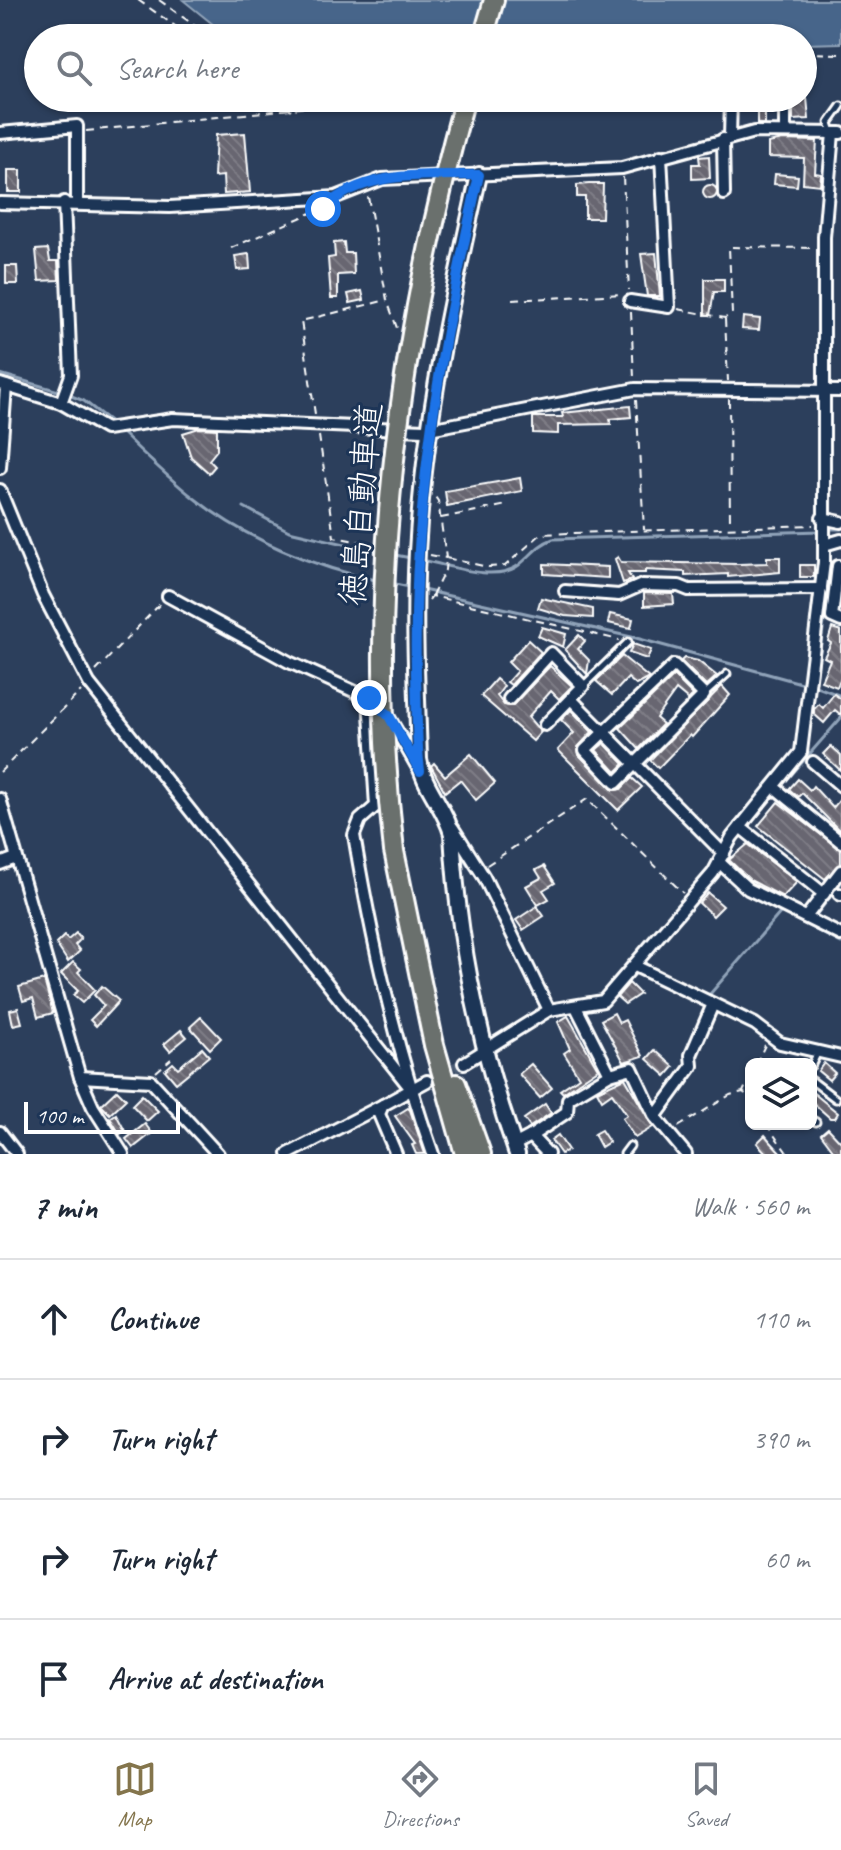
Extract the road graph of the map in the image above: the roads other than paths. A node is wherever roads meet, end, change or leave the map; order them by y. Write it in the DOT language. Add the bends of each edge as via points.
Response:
graph roads {
  1 [pos="494,0"];
  2 [pos="487,24"];
  3 [pos="841,106"];
  4 [pos="462,112"];
  5 [pos="730,112"];
  6 [pos="785,112"];
  7 [pos="785,130"];
  8 [pos="0,133"];
  9 [pos="837,133"];
  10 [pos="727,138"];
  11 [pos="661,156"];
  12 [pos="479,175"];
  13 [pos="724,194"];
  14 [pos="64,202"];
  15 [pos="0,203"];
  16 [pos="77,203"];
  17 [pos="630,301"];
  18 [pos="3,385"];
  19 [pos="825,389"];
  20 [pos="841,391"];
  21 [pos="62,400"];
  22 [pos="431,429"];
  23 [pos="0,468"];
  24 [pos="0,490"];
  25 [pos="841,522"];
  26 [pos="823,530"];
  27 [pos="841,540"];
  28 [pos="824,562"];
  29 [pos="840,566"];
  30 [pos="821,589"];
  31 [pos="565,591"];
  32 [pos="168,596"];
  33 [pos="841,621"];
  34 [pos="628,642"];
  35 [pos="727,674"];
  36 [pos="583,686"];
  37 [pos="704,695"];
  38 [pos="369,698"];
  39 [pos="509,699"];
  40 [pos="571,699"];
  41 [pos="545,725"];
  42 [pos="604,732"];
  43 [pos="813,762"];
  44 [pos="635,764"];
  45 [pos="420,771"];
  46 [pos="841,786"];
  47 [pos="774,787"];
  48 [pos="0,799"];
  49 [pos="448,820"];
  50 [pos="740,827"];
  51 [pos="841,842"];
  52 [pos="16,858"];
  53 [pos="722,858"];
  54 [pos="0,864"];
  55 [pos="841,871"];
  56 [pos="824,894"];
  57 [pos="806,917"];
  58 [pos="406,920"];
  59 [pos="841,935"];
  60 [pos="635,966"];
  61 [pos="713,1004"];
  62 [pos="576,1007"];
  63 [pos="549,1010"];
  64 [pos="488,1049"];
  65 [pos="819,1052"];
  66 [pos="841,1057"];
  67 [pos="816,1058"];
  68 [pos="464,1063"];
  69 [pos="610,1074"];
  70 [pos="80,1077"];
  71 [pos="427,1081"];
  72 [pos="817,1085"];
  73 [pos="411,1089"];
  74 [pos="836,1099"];
  75 [pos="383,1105"];
  76 [pos="655,1117"];
  77 [pos="0,1132"];
  78 [pos="531,1136"];
  79 [pos="630,1146"];
  80 [pos="516,1149"];
  81 [pos="17,1154"];
  82 [pos="123,1154"];
  83 [pos="218,1154"];
  84 [pos="288,1154"];
  85 [pos="396,1154"];
  86 [pos="433,1154"];
  87 [pos="465,1154"];
  88 [pos="481,1154"];
  89 [pos="548,1154"];
  90 [pos="624,1154"];
  91 [pos="686,1154"];
  1 -- 2 [label="highway"];
  3 -- 9 [label="lane" via="829,123"];
  4 -- 58 [label="highway, 徳島自動車道, bridge" via="418,290 386,520 381,687 394,851"];
  5 -- 10 [label="street"];
  6 -- 7 [label="street"];
  7 -- 9 [label="street"];
  7 -- 10 [label="street"];
  8 -- 16 [label="street" via="77,126"];
  9 -- 19 [label="street" via="824,248"];
  10 -- 11 [label="street"];
  10 -- 13 [label="street"];
  11 -- 12 [label="street" via="622,168"];
  11 -- 17 [label="street" via="669,307"];
  12 -- 16 [label="street" via="414,176 365,184 336,197 182,207"];
  12 -- 22 [label="street" via="449,308"];
  14 -- 15 [label="street"];
  14 -- 16 [label="street"];
  14 -- 21 [label="street" via="69,386"];
  18 -- 21 [label="street"];
  18 -- 23 [label="street"];
  19 -- 20 [label="street"];
  19 -- 22 [label="street" via="635,389"];
  19 -- 26 [label="street"];
  21 -- 22 [label="street" via="106,429 173,419"];
  22 -- 45 [label="street" via="415,621"];
  24 -- 73 [label="street" via="43,595 88,682"];
  25 -- 26 [label="street"];
  26 -- 27 [label="street"];
  26 -- 28 [label="street"];
  28 -- 29 [label="street"];
  28 -- 30 [label="street"];
  29 -- 33 [label="street" via="832,617"];
  30 -- 31 [label="street" via="642,585 619,595"];
  30 -- 47 [label="street" via="801,752"];
  32 -- 38 [label="street" via="289,662"];
  34 -- 36 [label="lane"];
  35 -- 37 [label="lane"];
  36 -- 39 [label="street" via="551,653"];
  36 -- 40 [label="street"];
  37 -- 42 [label="street" via="674,665"];
  37 -- 44 [label="street"];
  38 -- 45 [label="street" via="389,716"];
  38 -- 73 [label="street" via="376,806 360,820 354,835 373,946"];
  40 -- 41 [label="street"];
  40 -- 42 [label="street"];
  42 -- 44 [label="street"];
  42 -- 44 [label="street" via="585,750 616,783"];
  43 -- 46 [label="street"];
  44 -- 53 [label="street"];
  45 -- 49 [label="street"];
  47 -- 50 [label="street"];
  47 -- 51 [label="street"];
  48 -- 52 [label="street"];
  49 -- 63 [label="street" via="480,870"];
  49 -- 64 [label="street" via="464,946"];
  50 -- 53 [label="street"];
  50 -- 56 [label="street"];
  52 -- 54 [label="street"];
  52 -- 70 [label="street"];
  53 -- 57 [label="street" via="748,889"];
  53 -- 60 [label="street"];
  55 -- 56 [label="street"];
  56 -- 57 [label="street"];
  57 -- 59 [label="street"];
  58 -- 87 [label="highway, 徳島自動車道"];
  58 -- 88 [label="highway, 徳島自動車道"];
  60 -- 61 [label="street"];
  60 -- 62 [label="street" via="603,1001"];
  61 -- 65 [label="street" via="755,1024 769,1037"];
  61 -- 76 [label="street" via="691,1055 692,1066"];
  62 -- 63 [label="street"];
  62 -- 69 [label="street"];
  63 -- 64 [label="street"];
  64 -- 68 [label="street"];
  64 -- 80 [label="street"];
  65 -- 66 [label="street"];
  65 -- 67 [label="lane"];
  69 -- 76 [label="street" via="632,1068"];
  69 -- 78 [label="street" via="568,1099 567,1112"];
  70 -- 82 [label="street"];
  70 -- 83 [label="street" via="151,1081"];
  71 -- 73 [label="street"];
  72 -- 74 [label="lane"];
  73 -- 75 [label="street"];
  73 -- 86 [label="street"];
  75 -- 84 [label="street"];
  75 -- 85 [label="street" via="379,1114"];
  76 -- 91 [label="street"];
  77 -- 81 [label="street"];
  78 -- 80 [label="street"];
  78 -- 89 [label="street"];
  79 -- 90 [label="lane"];
}
